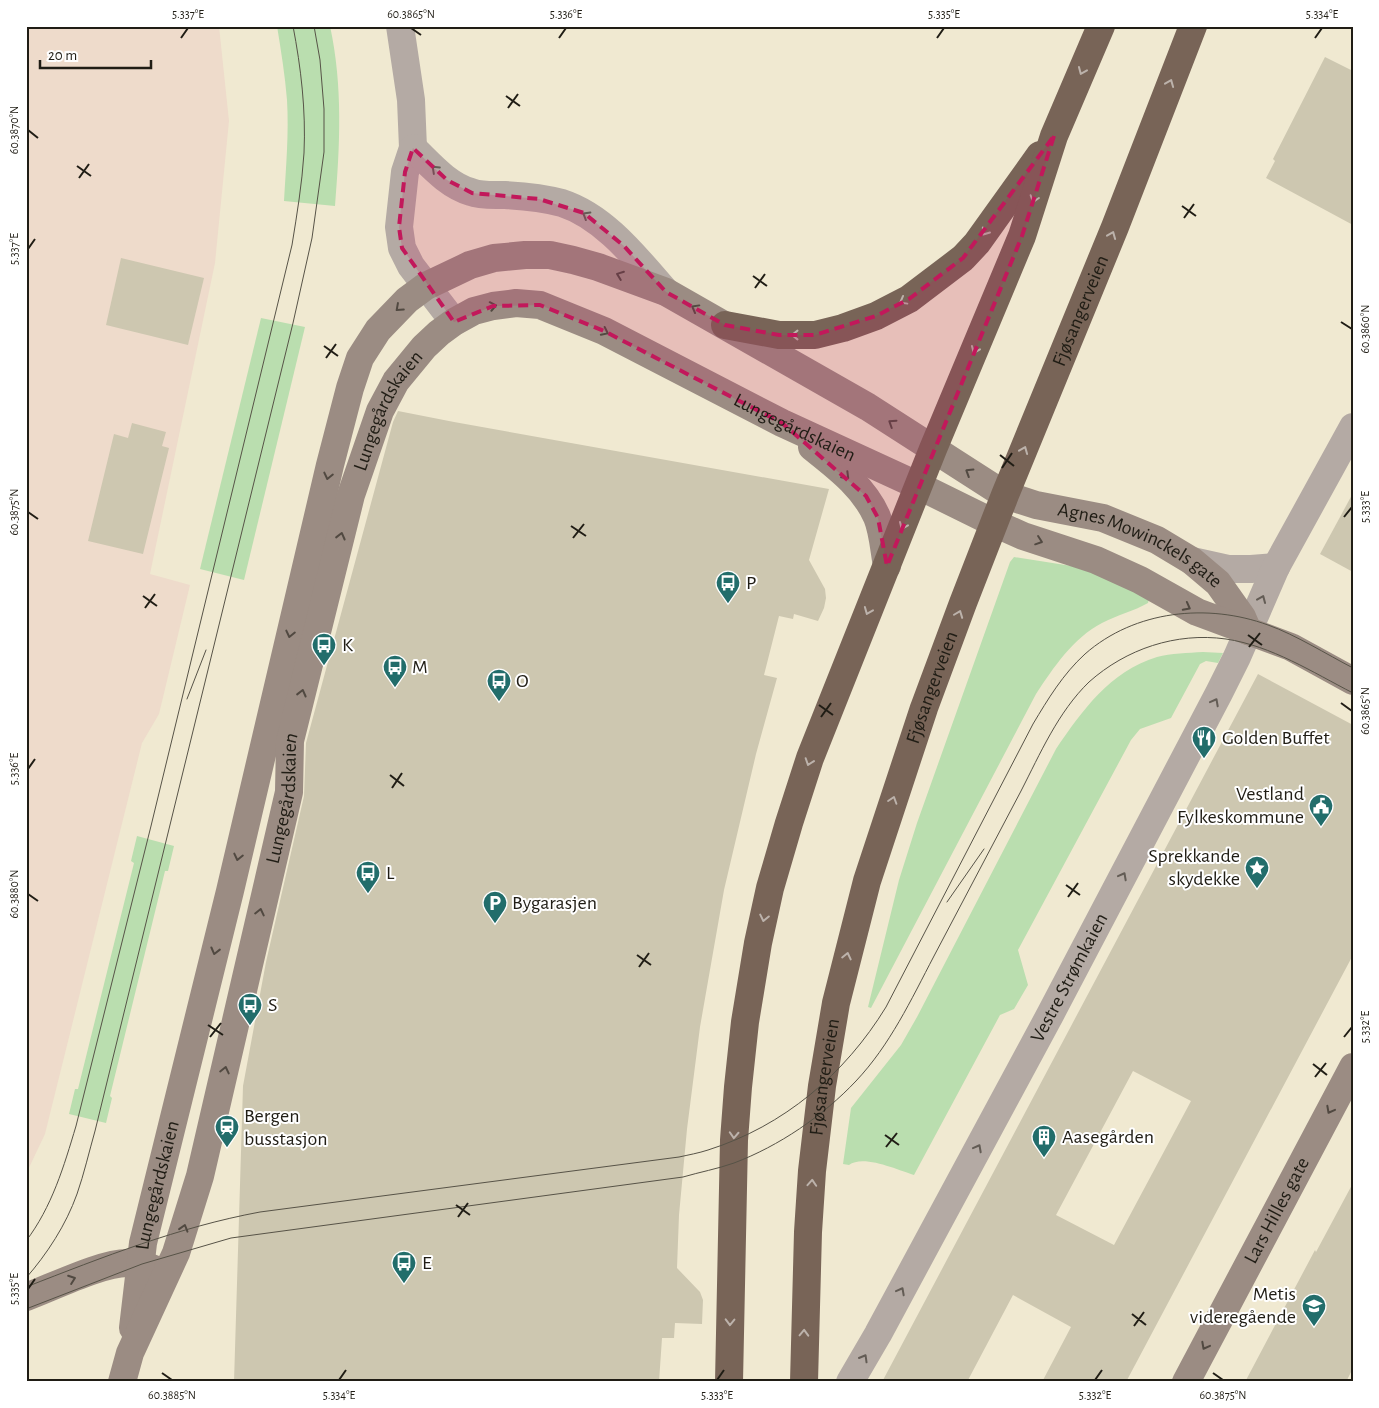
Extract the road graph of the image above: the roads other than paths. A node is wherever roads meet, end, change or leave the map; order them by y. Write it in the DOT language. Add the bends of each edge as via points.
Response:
graph roads {
  1 [pos="400,26"];
  2 [pos="1101,26"];
  3 [pos="1193,26"];
  4 [pos="1054,136"];
  5 [pos="413,148"];
  6 [pos="426,286"];
  7 [pos="666,292"];
  8 [pos="454,322"];
  9 [pos="725,325"];
  10 [pos="782,422"];
  11 [pos="1353,427"];
  12 [pos="933,449"];
  13 [pos="919,486"];
  14 [pos="1005,495"];
  15 [pos="994,523"];
  16 [pos="1192,561"];
  17 [pos="886,566"];
  18 [pos="1276,567"];
  19 [pos="1248,631"];
  20 [pos="1353,681"];
  21 [pos="1353,1067"];
  22 [pos="142,1264"];
  23 [pos="168,1274"];
  24 [pos="26,1297"];
  25 [pos="130,1353"];
  26 [pos="122,1382"];
  27 [pos="729,1382"];
  28 [pos="804,1382"];
  29 [pos="850,1382"];
  30 [pos="1186,1382"];
  1 -- 5 [label="street" via="411,100"];
  2 -- 4 [label="highway, one-way"];
  14 -- 3 [label="highway, Fjøsangerveien, one-way"];
  4 -- 9 [label="highway, one-way" via="964,258 909,299 876,316 815,335 779,335"];
  4 -- 12 [label="highway, one-way" via="1022,236"];
  5 -- 6 [label="street" via="405,172 399,227 402,248"];
  7 -- 5 [label="street, Lungegårdskaien, one-way" via="624,246 584,213 539,199 472,193 447,180"];
  7 -- 6 [label="main road, Lungegårdskaien, one-way" via="598,267 542,255 494,258 470,265"];
  6 -- 8 [label="street"];
  6 -- 22 [label="main road, Lungegårdskaien, one-way" via="407,300 378,330 355,371 144,1243"];
  9 -- 7 [label="main road, Lungegårdskaien, one-way"];
  8 -- 10 [label="main road, Lungegårdskaien, one-way" via="474,311 493,306 516,303 540,305 604,331"];
  23 -- 8 [label="main road, Lungegårdskaien, one-way" via="205,1157 288,792 290,741 351,494 377,418 396,382 424,347"];
  12 -- 9 [label="main road, Lungegårdskaien, one-way" via="868,407"];
  10 -- 13 [label="main road, Lungegårdskaien"];
  10 -- 17 [label="main road, one-way" via="836,466 866,496 878,518"];
  11 -- 18 [label="street, Vestre Strømkaien"];
  12 -- 13 [label="highway"];
  14 -- 12 [label="main road, Lungegårdskaien, one-way"];
  13 -- 15 [label="main road, Lungegårdskaien"];
  13 -- 17 [label="highway, one-way"];
  14 -- 15 [label="highway, Fjøsangerveien"];
  14 -- 16 [label="main road, Agnes Mowinckels gate" via="1036,505 1103,518 1157,540"];
  15 -- 19 [label="main road, Agnes Mowinckels gate, one-way" via="1096,560 1197,612"];
  28 -- 15 [label="highway, Fjøsangerveien, one-way" via="812,1171 836,1003 886,819"];
  16 -- 18 [label="street" via="1228,569"];
  16 -- 19 [label="main road, Agnes Mowinckels gate" via="1218,584"];
  17 -- 27 [label="highway, one-way" via="810,758 788,823 758,944 745,1022 734,1140"];
  19 -- 18 [label="street, Vestre Strømkaien, one-way"];
  19 -- 20 [label="main road, Agnes Mowinckels gate" via="1291,647"];
  29 -- 19 [label="street, Vestre Strømkaien, one-way" via="1100,920 1215,702"];
  21 -- 30 [label="main road, Lars Hilles gate, one-way"];
  22 -- 23 [label="main road, Lungegårdskaien"];
  24 -- 22 [label="main road, Lungegårdskaien, one-way" via="104,1268"];
  22 -- 25 [label="main road"];
  23 -- 25 [label="main road"];
  25 -- 26 [label="main road"];
}
